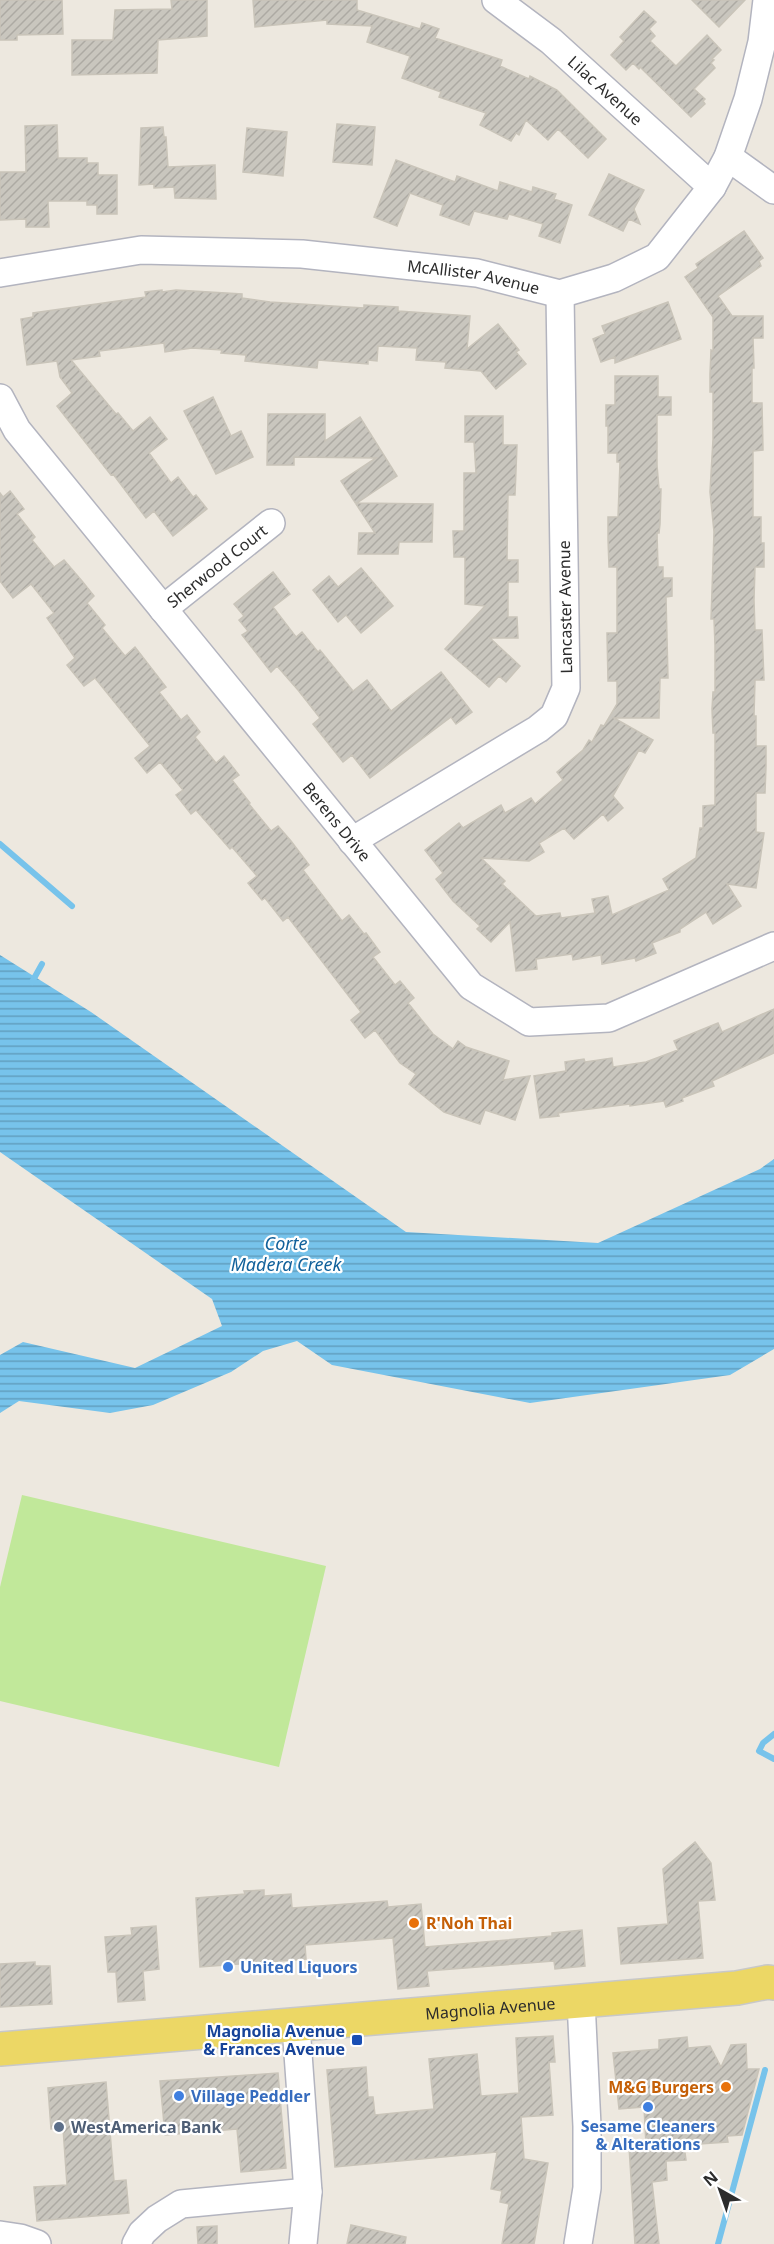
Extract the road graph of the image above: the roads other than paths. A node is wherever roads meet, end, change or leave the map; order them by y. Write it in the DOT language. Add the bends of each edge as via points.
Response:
graph roads {
  1 [pos="496,0"];
  2 [pos="766,0"];
  3 [pos="728,157"];
  4 [pos="712,187"];
  5 [pos="774,190"];
  6 [pos="0,273"];
  7 [pos="560,294"];
  8 [pos="0,398"];
  9 [pos="271,523"];
  10 [pos="163,609"];
  11 [pos="352,841"];
  12 [pos="774,946"];
  13 [pos="772,1981"];
  14 [pos="581,2001"];
  15 [pos="296,2026"];
  16 [pos="0,2049"];
  17 [pos="308,2192"];
  18 [pos="0,2235"];
  19 [pos="37,2244"];
  20 [pos="136,2244"];
  21 [pos="303,2244"];
  22 [pos="578,2244"];
  1 -- 4 [label="street, Lilac Avenue" via="550,41"];
  2 -- 3 [label="street, McAllister Avenue" via="766,21 748,99"];
  3 -- 4 [label="street, McAllister Avenue"];
  3 -- 5 [label="street"];
  4 -- 7 [label="street, McAllister Avenue" via="657,256 614,278"];
  6 -- 7 [label="street, McAllister Avenue" via="141,250 302,254 477,273"];
  7 -- 11 [label="street, Lancaster Avenue" via="566,688 555,716 538,729"];
  8 -- 10 [label="street, Berens Drive" via="17,430"];
  9 -- 10 [label="street, Sherwood Court"];
  10 -- 11 [label="street, Berens Drive"];
  11 -- 12 [label="street, Berens Drive" via="471,986 529,1022 609,1018"];
  13 -- 14 [label="main road, Magnolia Avenue" via="737,1988"];
  14 -- 15 [label="main road, Magnolia Avenue"];
  14 -- 22 [label="street" via="587,2188"];
  15 -- 16 [label="main road, Magnolia Avenue"];
  15 -- 17 [label="street"];
  17 -- 20 [label="street" via="181,2204 157,2219"];
  17 -- 21 [label="street"];
  18 -- 19 [label="street"];
}
